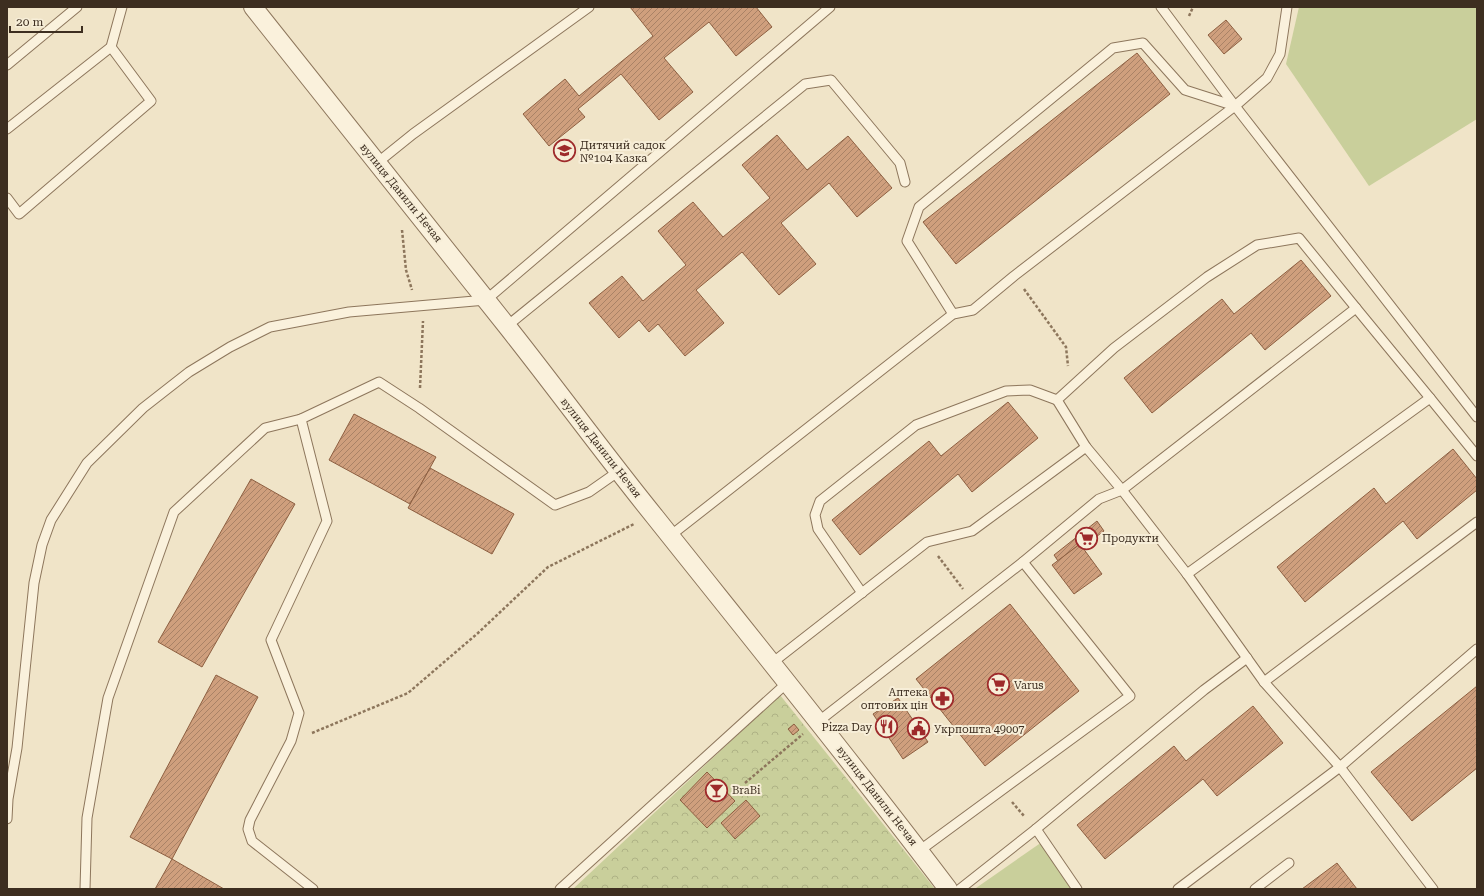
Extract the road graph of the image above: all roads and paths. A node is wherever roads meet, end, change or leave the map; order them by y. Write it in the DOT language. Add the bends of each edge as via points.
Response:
graph roads {
  1 [pos="77,7"];
  2 [pos="122,7"];
  3 [pos="253,7"];
  4 [pos="589,7"];
  5 [pos="830,7"];
  6 [pos="1161,7"];
  7 [pos="1287,7"];
  8 [pos="111,47"];
  9 [pos="7,65"];
  10 [pos="1235,106"];
  11 [pos="7,129"];
  12 [pos="377,163"];
  13 [pos="905,182"];
  14 [pos="7,198"];
  15 [pos="1014,276"];
  16 [pos="486,300"];
  17 [pos="1356,308"];
  18 [pos="953,314"];
  19 [pos="507,326"];
  20 [pos="1066,347"];
  21 [pos="1430,398"];
  22 [pos="1057,400"];
  23 [pos="1477,417"];
  24 [pos="301,419"];
  25 [pos="1086,447"];
  26 [pos="1477,456"];
  27 [pos="618,471"];
  28 [pos="1122,490"];
  29 [pos="654,516"];
  30 [pos="1477,522"];
  31 [pos="670,536"];
  32 [pos="927,542"];
  33 [pos="1023,562"];
  34 [pos="1187,574"];
  35 [pos="862,593"];
  36 [pos="972,600"];
  37 [pos="1477,649"];
  38 [pos="1247,658"];
  39 [pos="772,663"];
  40 [pos="788,682"];
  41 [pos="1264,682"];
  42 [pos="819,721"];
  43 [pos="291,741"];
  44 [pos="1340,767"];
  45 [pos="745,783"];
  46 [pos="1002,791"];
  47 [pos="7,819"];
  48 [pos="1036,830"];
  49 [pos="919,851"];
  50 [pos="1288,863"];
  51 [pos="85,889"];
  52 [pos="313,889"];
  53 [pos="560,889"];
  54 [pos="948,889"];
  55 [pos="960,889"];
  56 [pos="1077,889"];
  57 [pos="1178,889"];
  58 [pos="1255,889"];
  59 [pos="1432,889"];
  1 -- 9 [label="lane"];
  2 -- 8 [label="lane"];
  3 -- 12 [label="street, вулиця Данили Нечая"];
  4 -- 12 [label="lane" via="413,134"];
  5 -- 16 [label="lane"];
  6 -- 10 [label="lane"];
  7 -- 10 [label="lane" via="1280,54 1267,78"];
  8 -- 11 [label="lane"];
  8 -- 14 [label="lane" via="151,101 19,214"];
  10 -- 15 [label="lane"];
  10 -- 18 [label="lane" via="1185,90 1143,43 1113,48 919,207 907,241"];
  10 -- 23 [label="lane"];
  12 -- 16 [label="street, вулиця Данили Нечая"];
  13 -- 19 [label="lane" via="900,163 830,80 805,84"];
  15 -- 18 [label="lane" via="973,310"];
  15 -- 20 [label="path"];
  16 -- 19 [label="street, вулиця Данили Нечая"];
  16 -- 47 [label="lane" via="349,312 270,327 189,372 143,408 87,463 51,520 42,545 34,583"];
  17 -- 21 [label="lane"];
  17 -- 22 [label="lane" via="1299,238 1257,245 1207,277 1114,348"];
  17 -- 28 [label="lane"];
  18 -- 31 [label="lane"];
  19 -- 27 [label="street, вулиця Данили Нечая"];
  21 -- 26 [label="lane"];
  21 -- 34 [label="lane"];
  22 -- 25 [label="lane"];
  22 -- 35 [label="lane" via="1030,390 1006,391 916,425 820,501 815,515 818,530"];
  24 -- 27 [label="lane" via="380,382 555,505 589,492"];
  24 -- 43 [label="lane" via="327,522 272,640 299,713"];
  24 -- 51 [label="lane" via="265,428 174,512 108,698 87,818"];
  25 -- 28 [label="lane"];
  25 -- 32 [label="lane" via="972,531"];
  27 -- 29 [label="street, вулиця Данили Нечая"];
  28 -- 33 [label="lane" via="1099,499"];
  28 -- 34 [label="lane"];
  29 -- 31 [label="street, вулиця Данили Нечая"];
  29 -- 43 [label="path" via="548,566 478,634 408,693"];
  30 -- 41 [label="lane"];
  31 -- 39 [label="street, вулиця Данили Нечая"];
  32 -- 35 [label="lane"];
  32 -- 36 [label="path"];
  33 -- 36 [label="lane"];
  33 -- 46 [label="lane" via="1130,696"];
  34 -- 38 [label="lane"];
  35 -- 39 [label="lane"];
  36 -- 42 [label="lane"];
  37 -- 44 [label="lane"];
  38 -- 41 [label="lane"];
  38 -- 48 [label="lane" via="1204,690"];
  39 -- 40 [label="street, вулиця Данили Нечая"];
  40 -- 42 [label="street, вулиця Данили Нечая"];
  40 -- 53 [label="lane"];
  41 -- 44 [label="lane"];
  42 -- 45 [label="path"];
  42 -- 49 [label="street, вулиця Данили Нечая"];
  43 -- 52 [label="lane" via="250,820 248,830 252,841"];
  44 -- 57 [label="lane"];
  44 -- 59 [label="lane"];
  46 -- 48 [label="path"];
  46 -- 49 [label="lane"];
  48 -- 55 [label="lane"];
  48 -- 56 [label="lane"];
  49 -- 54 [label="street, вулиця Данили Нечая"];
  50 -- 58 [label="lane"];
}
